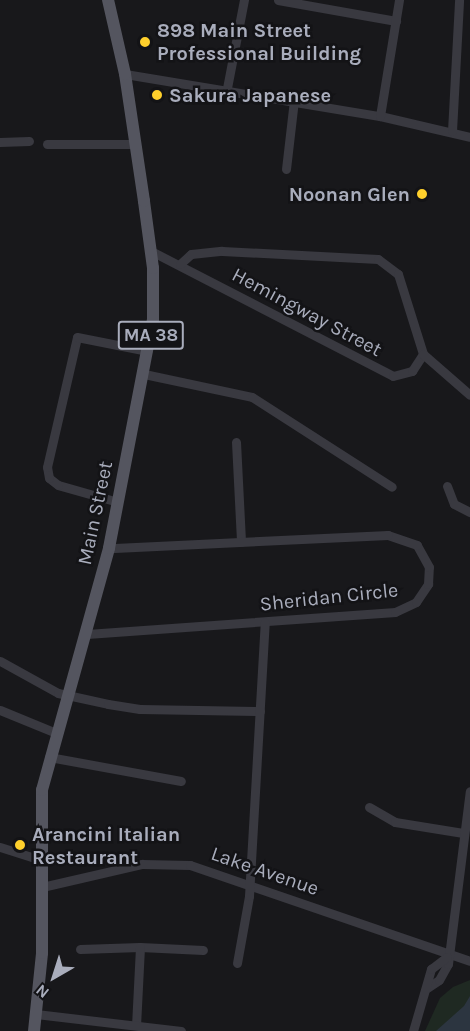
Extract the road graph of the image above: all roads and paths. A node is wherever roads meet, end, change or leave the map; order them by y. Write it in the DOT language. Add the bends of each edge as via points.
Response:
graph roads {
  1 [pos="108,0"];
  2 [pos="244,0"];
  3 [pos="278,0"];
  4 [pos="399,0"];
  5 [pos="459,0"];
  6 [pos="396,21"];
  7 [pos="125,74"];
  8 [pos="227,88"];
  9 [pos="294,100"];
  10 [pos="380,116"];
  11 [pos="452,131"];
  12 [pos="470,136"];
  13 [pos="29,141"];
  14 [pos="0,142"];
  15 [pos="47,144"];
  16 [pos="136,144"];
  17 [pos="286,169"];
  18 [pos="151,251"];
  19 [pos="180,264"];
  20 [pos="148,351"];
  21 [pos="423,354"];
  22 [pos="144,374"];
  23 [pos="470,395"];
  24 [pos="236,442"];
  25 [pos="447,486"];
  26 [pos="392,487"];
  27 [pos="118,502"];
  28 [pos="470,512"];
  29 [pos="241,542"];
  30 [pos="109,548"];
  31 [pos="265,622"];
  32 [pos="87,634"];
  33 [pos="0,661"];
  34 [pos="67,696"];
  35 [pos="0,710"];
  36 [pos="260,711"];
  37 [pos="56,733"];
  38 [pos="50,757"];
  39 [pos="182,781"];
  40 [pos="470,791"];
  41 [pos="369,807"];
  42 [pos="463,833"];
  43 [pos="0,847"];
  44 [pos="41,860"];
  45 [pos="250,883"];
  46 [pos="42,886"];
  47 [pos="140,947"];
  48 [pos="80,949"];
  49 [pos="203,950"];
  50 [pos="447,957"];
  51 [pos="470,961"];
  52 [pos="237,963"];
  53 [pos="36,1014"];
  54 [pos="135,1025"];
  55 [pos="34,1031"];
  56 [pos="181,1031"];
  57 [pos="413,1031"];
  1 -- 7 [label="main road, Main Street / MA 38"];
  2 -- 8 [label="street"];
  3 -- 6 [label="street"];
  4 -- 6 [label="street"];
  5 -- 11 [label="street"];
  6 -- 10 [label="street"];
  7 -- 8 [label="street"];
  7 -- 16 [label="main road, Main Street / MA 38"];
  8 -- 9 [label="street"];
  9 -- 10 [label="street"];
  9 -- 17 [label="street"];
  10 -- 11 [label="street"];
  11 -- 12 [label="street"];
  13 -- 14 [label="street"];
  15 -- 16 [label="street"];
  16 -- 18 [label="main road, Main Street / MA 38"];
  18 -- 19 [label="street, Hemingway Street"];
  18 -- 20 [label="main road, Main Street / MA 38" via="153,302"];
  19 -- 21 [label="street, Hemingway Street" via="393,376 412,371"];
  19 -- 21 [label="street, Hemingway Street" via="191,254 222,251 378,259 398,274"];
  20 -- 22 [label="main road, Main Street / MA 38"];
  20 -- 27 [label="street" via="77,337 47,467 49,478 58,484"];
  21 -- 23 [label="street"];
  22 -- 26 [label="street" via="252,397"];
  22 -- 27 [label="main road, Main Street / MA 38"];
  24 -- 29 [label="street"];
  25 -- 28 [label="street" via="454,504"];
  27 -- 30 [label="main road, Main Street / MA 38"];
  29 -- 30 [label="street, Sheridan Circle"];
  29 -- 31 [label="street, Sheridan Circle" via="388,535 417,545 429,567 428,584 407,608 380,614"];
  30 -- 32 [label="main road, Main Street / MA 38"];
  31 -- 32 [label="street, Sheridan Circle"];
  31 -- 36 [label="street"];
  32 -- 34 [label="main road, Main Street / MA 38"];
  33 -- 34 [label="street"];
  34 -- 36 [label="street" via="140,709"];
  34 -- 37 [label="main road, Main Street / MA 38"];
  35 -- 37 [label="street"];
  36 -- 45 [label="street"];
  37 -- 38 [label="main road, Main Street / MA 38"];
  38 -- 39 [label="street"];
  38 -- 44 [label="main road, Main Street / MA 38" via="41,795"];
  40 -- 42 [label="street"];
  41 -- 42 [label="street" via="388,820"];
  42 -- 50 [label="street"];
  43 -- 44 [label="street"];
  44 -- 46 [label="main road, Main Street / MA 38"];
  45 -- 46 [label="street, Lake Avenue" via="197,866 163,862"];
  45 -- 50 [label="street, Lake Avenue"];
  45 -- 52 [label="street"];
  46 -- 53 [label="main road, Main Street / MA 38" via="42,953"];
  47 -- 48 [label="street"];
  47 -- 49 [label="street"];
  47 -- 54 [label="street"];
  50 -- 51 [label="street, Lake Avenue"];
  50 -- 57 [label="street" via="444,973 428,988"];
  53 -- 54 [label="street"];
  53 -- 55 [label="main road, Main Street / MA 38"];
  54 -- 56 [label="street"];
}
